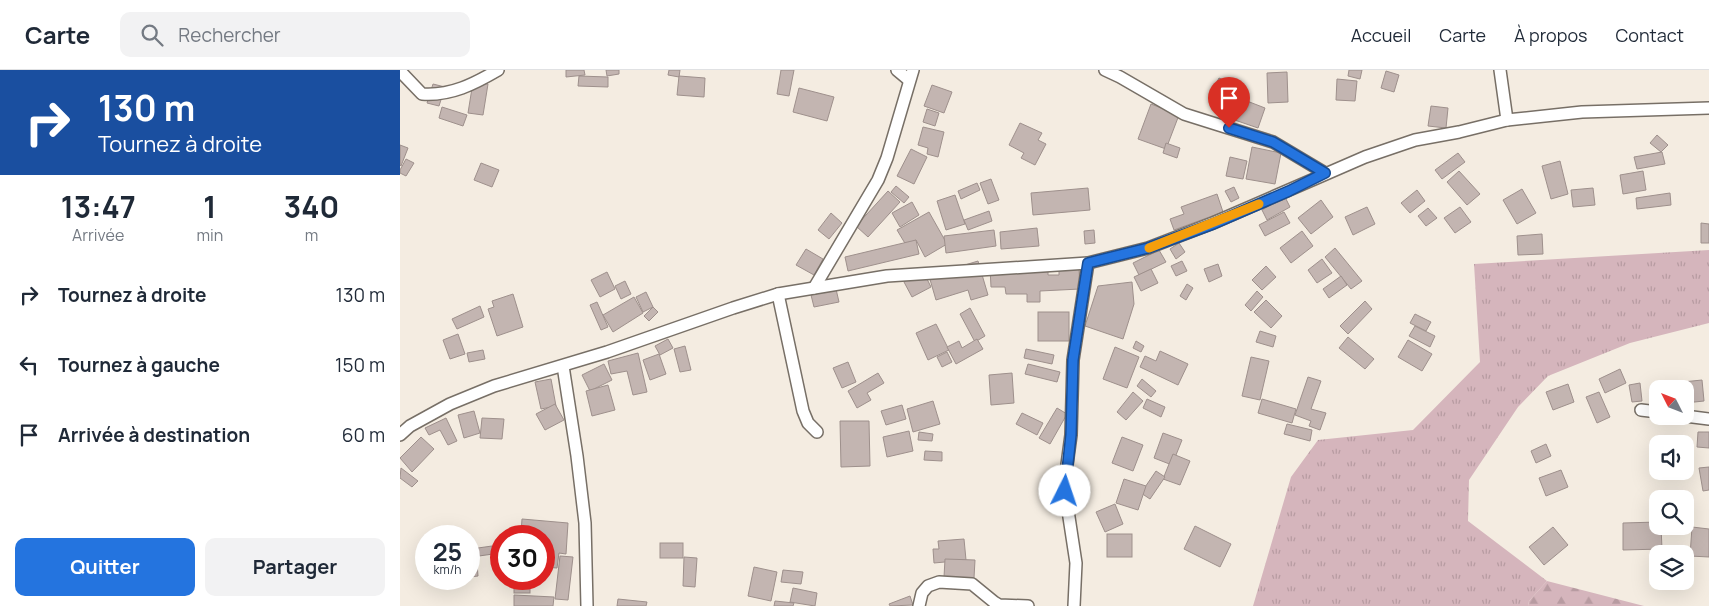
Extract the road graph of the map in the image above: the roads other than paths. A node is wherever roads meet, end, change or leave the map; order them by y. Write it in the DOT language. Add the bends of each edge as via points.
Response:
graph roads {
  1 [pos="498,70"];
  2 [pos="897,70"];
  3 [pos="1105,70"];
  4 [pos="1500,70"];
  5 [pos="400,71"];
  6 [pos="911,75"];
  7 [pos="1709,108"];
  8 [pos="1507,120"];
  9 [pos="1325,173"];
  10 [pos="1088,263"];
  11 [pos="814,288"];
  12 [pos="778,294"];
  13 [pos="563,366"];
  14 [pos="1641,410"];
  15 [pos="1649,411"];
  16 [pos="1694,417"];
  17 [pos="1709,419"];
  18 [pos="817,432"];
  19 [pos="400,435"];
  20 [pos="587,606"];
  21 [pos="920,606"];
  22 [pos="1028,606"];
  23 [pos="1074,606"];
  1 -- 5 [label="street" via="470,86 435,95 422,94"];
  2 -- 6 [label="street"];
  3 -- 9 [label="street" via="1184,114 1273,142"];
  4 -- 8 [label="street"];
  6 -- 11 [label="street" via="878,180"];
  7 -- 8 [label="street" via="1582,112"];
  8 -- 9 [label="street" via="1415,140"];
  9 -- 10 [label="street" via="1289,191 1148,248"];
  10 -- 11 [label="street" via="887,276"];
  10 -- 23 [label="street" via="1073,360 1071,435 1065,491 1076,563"];
  11 -- 12 [label="street"];
  12 -- 13 [label="street"];
  12 -- 18 [label="street" via="802,411"];
  13 -- 19 [label="street" via="494,386 450,404"];
  13 -- 20 [label="street" via="585,523"];
  14 -- 15 [label="street"];
  16 -- 17 [label="street"];
  21 -- 22 [label="street" via="922,593 928,586 939,582 972,584 999,604"];
}
